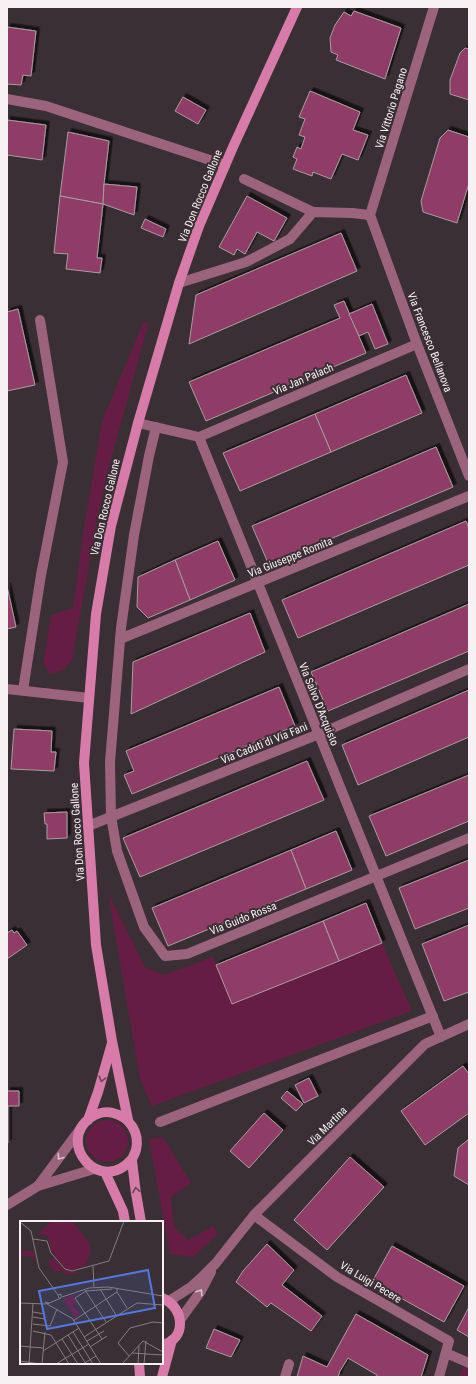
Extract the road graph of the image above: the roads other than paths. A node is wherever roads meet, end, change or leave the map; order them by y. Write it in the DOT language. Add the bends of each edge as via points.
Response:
graph roads {
  1 [pos="297,7"];
  2 [pos="434,7"];
  3 [pos="7,99"];
  4 [pos="225,165"];
  5 [pos="244,179"];
  6 [pos="313,212"];
  7 [pos="370,215"];
  8 [pos="179,283"];
  9 [pos="40,320"];
  10 [pos="417,344"];
  11 [pos="138,423"];
  12 [pos="156,427"];
  13 [pos="198,437"];
  14 [pos="469,476"];
  15 [pos="469,496"];
  16 [pos="258,583"];
  17 [pos="120,639"];
  18 [pos="469,669"];
  19 [pos="7,689"];
  20 [pos="23,690"];
  21 [pos="89,698"];
  22 [pos="319,734"];
  23 [pos="111,816"];
  24 [pos="88,826"];
  25 [pos="469,838"];
  26 [pos="376,876"];
  27 [pos="433,1016"];
  28 [pos="469,1024"];
  29 [pos="442,1037"];
  30 [pos="112,1041"];
  31 [pos="128,1120"];
  32 [pos="160,1122"];
  33 [pos="84,1124"];
  34 [pos="132,1159"];
  35 [pos="94,1169"];
  36 [pos="105,1172"];
  37 [pos="38,1186"];
  38 [pos="7,1205"];
  39 [pos="254,1215"];
  40 [pos="125,1221"];
  41 [pos="141,1221"];
  42 [pos="216,1263"];
  43 [pos="164,1299"];
  44 [pos="180,1320"];
  45 [pos="172,1340"];
  46 [pos="163,1344"];
  47 [pos="446,1353"];
  48 [pos="469,1363"];
  49 [pos="139,1364"];
  50 [pos="289,1364"];
  51 [pos="140,1377"];
  52 [pos="162,1377"];
  53 [pos="285,1377"];
  54 [pos="439,1377"];
  1 -- 4 [label="main road, Via Don Rocco Gallone"];
  2 -- 7 [label="street, Via Vittorio Pagano"];
  3 -- 4 [label="street" via="46,106"];
  4 -- 8 [label="main road, Via Don Rocco Gallone" via="199,226"];
  5 -- 6 [label="street"];
  6 -- 7 [label="street"];
  6 -- 8 [label="street" via="290,239 246,262"];
  7 -- 10 [label="street, Via Francesco Bellanova"];
  8 -- 11 [label="main road, Via Don Rocco Gallone"];
  9 -- 20 [label="street" via="63,462 41,575"];
  10 -- 13 [label="street, Via Jan Palach"];
  10 -- 14 [label="street, Via Francesco Bellanova"];
  11 -- 12 [label="street"];
  11 -- 21 [label="main road, Via Don Rocco Gallone" via="111,526 96,614"];
  12 -- 13 [label="street"];
  12 -- 17 [label="street" via="134,535"];
  13 -- 16 [label="street, Via Salvo D'Acquisto"];
  15 -- 16 [label="street, Via Giuseppe Romita"];
  16 -- 17 [label="street, Via Giuseppe Romita"];
  16 -- 22 [label="street, Via Salvo D'Acquisto"];
  17 -- 23 [label="street" via="110,762"];
  18 -- 22 [label="street, Via Caduti di Via Fani"];
  19 -- 20 [label="street"];
  20 -- 21 [label="street"];
  21 -- 24 [label="main road, Via Don Rocco Gallone" via="84,763"];
  22 -- 23 [label="street, Via Caduti di Via Fani"];
  22 -- 26 [label="street, Via Salvo D'Acquisto"];
  23 -- 24 [label="street, Via Caduti di Via Fani"];
  23 -- 26 [label="street, Via Guido Rossa" via="117,851 144,927 165,956 187,954"];
  24 -- 30 [label="main road, Via Don Rocco Gallone" via="96,946"];
  25 -- 26 [label="street, Via Guido Rossa"];
  26 -- 27 [label="street, Via Salvo D'Acquisto"];
  27 -- 29 [label="street, Via Salvo D'Acquisto"];
  27 -- 32 [label="street"];
  28 -- 29 [label="street, Via Martina"];
  29 -- 39 [label="street, Via Martina" via="425,1044"];
  30 -- 31 [label="main road, Via Don Rocco Gallone"];
  30 -- 33 [label="main road, one-way" via="98,1092"];
  31 -- 33 [label="main road" via="112,1112 95,1115"];
  31 -- 34 [label="main road" via="136,1134 137,1143"];
  33 -- 35 [label="main road" via="78,1137 78,1146 81,1156"];
  33 -- 37 [label="street, one-way"];
  34 -- 36 [label="main road" via="120,1169"];
  41 -- 34 [label="main road, one-way"];
  35 -- 36 [label="main road"];
  35 -- 37 [label="street"];
  36 -- 40 [label="main road" via="124,1211"];
  37 -- 38 [label="street"];
  39 -- 42 [label="street, Via Martina"];
  39 -- 47 [label="street, Via Luigi Pecere" via="337,1277 449,1342"];
  42 -- 43 [label="street" via="191,1287"];
  44 -- 42 [label="street, one-way" via="201,1291"];
  43 -- 44 [label="main road" via="175,1306"];
  44 -- 45 [label="main road" via="180,1327"];
  45 -- 46 [label="main road"];
  45 -- 52 [label="main road"];
  47 -- 48 [label="street"];
  47 -- 54 [label="street"];
  49 -- 51 [label="main road"];
  50 -- 53 [label="street"];
}
